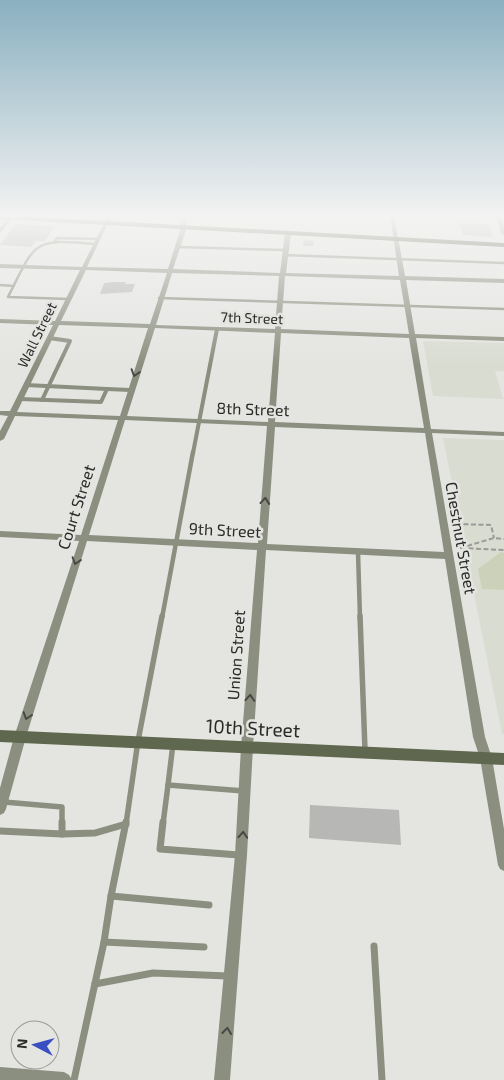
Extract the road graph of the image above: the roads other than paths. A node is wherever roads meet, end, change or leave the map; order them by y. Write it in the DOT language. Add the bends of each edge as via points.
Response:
graph roads {
  1 [pos="170,265"];
  2 [pos="284,265"];
  3 [pos="400,265"];
  4 [pos="0,266"];
  5 [pos="23,266"];
  6 [pos="84,268"];
  7 [pos="168,271"];
  8 [pos="283,275"];
  9 [pos="402,278"];
  10 [pos="504,281"];
  11 [pos="0,285"];
  12 [pos="14,286"];
  13 [pos="159,298"];
  14 [pos="69,299"];
  15 [pos="281,302"];
  16 [pos="407,305"];
  17 [pos="504,309"];
  18 [pos="0,321"];
  19 [pos="57,323"];
  20 [pos="150,326"];
  21 [pos="217,329"];
  22 [pos="279,331"];
  23 [pos="412,336"];
  24 [pos="49,338"];
  25 [pos="504,339"];
  26 [pos="26,385"];
  27 [pos="49,386"];
  28 [pos="107,389"];
  29 [pos="130,390"];
  30 [pos="20,398"];
  31 [pos="42,400"];
  32 [pos="0,413"];
  33 [pos="13,414"];
  34 [pos="121,418"];
  35 [pos="199,421"];
  36 [pos="271,424"];
  37 [pos="428,430"];
  38 [pos="504,434"];
  39 [pos="0,439"];
  40 [pos="0,534"];
  41 [pos="83,539"];
  42 [pos="176,543"];
  43 [pos="261,546"];
  44 [pos="358,552"];
  45 [pos="449,556"];
  46 [pos="0,736"];
  47 [pos="20,737"];
  48 [pos="138,741"];
  49 [pos="173,743"];
  50 [pos="247,747"];
  51 [pos="366,752"];
  52 [pos="486,758"];
  53 [pos="504,759"];
  54 [pos="168,785"];
  55 [pos="246,792"];
  56 [pos="1,805"];
  57 [pos="126,824"];
  58 [pos="0,832"];
  59 [pos="62,834"];
  60 [pos="242,855"];
  61 [pos="504,865"];
  62 [pos="111,896"];
  63 [pos="208,905"];
  64 [pos="104,942"];
  65 [pos="374,946"];
  66 [pos="204,947"];
  67 [pos="232,976"];
  68 [pos="95,984"];
  69 [pos="0,1075"];
  70 [pos="64,1080"];
  71 [pos="74,1080"];
  72 [pos="222,1080"];
  73 [pos="382,1080"];
  1 -- 7 [label="street, Court Street"];
  2 -- 8 [label="street, Union Street"];
  3 -- 9 [label="street, Chestnut Street"];
  4 -- 5 [label="street"];
  5 -- 6 [label="street"];
  5 -- 12 [label="lane"];
  6 -- 7 [label="street"];
  6 -- 14 [label="street, Wall Street"];
  7 -- 8 [label="street"];
  7 -- 13 [label="street, Court Street"];
  8 -- 9 [label="street"];
  8 -- 15 [label="street, Union Street"];
  9 -- 10 [label="street"];
  9 -- 16 [label="street, Chestnut Street"];
  11 -- 12 [label="lane"];
  12 -- 14 [label="lane" via="8,297"];
  13 -- 15 [label="lane"];
  13 -- 20 [label="street, Court Street"];
  14 -- 19 [label="street, Wall Street"];
  15 -- 16 [label="lane"];
  15 -- 22 [label="street, Union Street"];
  16 -- 17 [label="lane"];
  16 -- 23 [label="street, Chestnut Street"];
  18 -- 19 [label="street, 7th Street"];
  19 -- 20 [label="street, 7th Street"];
  19 -- 24 [label="street, Wall Street"];
  20 -- 21 [label="street, 7th Street"];
  20 -- 29 [label="street, Court Street, one-way"];
  21 -- 22 [label="street, 7th Street"];
  21 -- 35 [label="lane"];
  22 -- 23 [label="street, 7th Street"];
  22 -- 36 [label="street, Union Street"];
  23 -- 25 [label="street, 7th Street"];
  23 -- 37 [label="street, Chestnut Street"];
  24 -- 26 [label="street, Wall Street"];
  24 -- 27 [label="lane" via="70,341"];
  26 -- 27 [label="lane"];
  26 -- 30 [label="street, Wall Street"];
  27 -- 28 [label="lane"];
  27 -- 31 [label="lane"];
  28 -- 29 [label="lane"];
  28 -- 31 [label="lane" via="101,402"];
  29 -- 34 [label="street, Court Street"];
  30 -- 31 [label="lane"];
  30 -- 33 [label="street, Wall Street"];
  32 -- 33 [label="street, 8th Street"];
  33 -- 34 [label="street, 8th Street"];
  33 -- 39 [label="street, Wall Street"];
  34 -- 35 [label="street, 8th Street"];
  34 -- 41 [label="street, Court Street"];
  35 -- 36 [label="street, 8th Street"];
  35 -- 42 [label="lane"];
  36 -- 37 [label="street, 8th Street"];
  43 -- 36 [label="street, Union Street, one-way"];
  37 -- 38 [label="street, 8th Street"];
  37 -- 45 [label="street, Chestnut Street"];
  40 -- 41 [label="street, 9th Street"];
  41 -- 42 [label="street, 9th Street"];
  41 -- 47 [label="street, Court Street, one-way"];
  42 -- 43 [label="street, 9th Street"];
  42 -- 48 [label="lane"];
  43 -- 44 [label="street, 9th Street"];
  50 -- 43 [label="street, Union Street, one-way"];
  44 -- 45 [label="street, 9th Street"];
  44 -- 51 [label="lane"];
  45 -- 52 [label="street, Chestnut Street" via="479,737"];
  46 -- 47 [label="street, 10th Street"];
  47 -- 48 [label="street, 10th Street"];
  47 -- 56 [label="street, Court Street"];
  48 -- 49 [label="street, 10th Street"];
  48 -- 57 [label="lane"];
  49 -- 50 [label="street, 10th Street"];
  49 -- 54 [label="lane"];
  50 -- 51 [label="street, 10th Street"];
  50 -- 55 [label="street, Union Street"];
  51 -- 52 [label="street, 10th Street"];
  52 -- 53 [label="street, 10th Street"];
  52 -- 61 [label="street, Chestnut Street"];
  54 -- 55 [label="lane"];
  54 -- 60 [label="lane" via="160,849"];
  60 -- 55 [label="street, Union Street, one-way"];
  56 -- 59 [label="lane" via="62,807"];
  57 -- 59 [label="lane" via="95,833"];
  57 -- 62 [label="lane"];
  58 -- 59 [label="lane"];
  60 -- 67 [label="street, Union Street"];
  62 -- 63 [label="lane"];
  62 -- 64 [label="lane"];
  64 -- 66 [label="lane"];
  64 -- 68 [label="lane"];
  65 -- 73 [label="lane"];
  67 -- 68 [label="lane" via="153,973"];
  72 -- 67 [label="street, Union Street, one-way"];
  68 -- 71 [label="lane"];
  69 -- 70 [label="street"];
}
